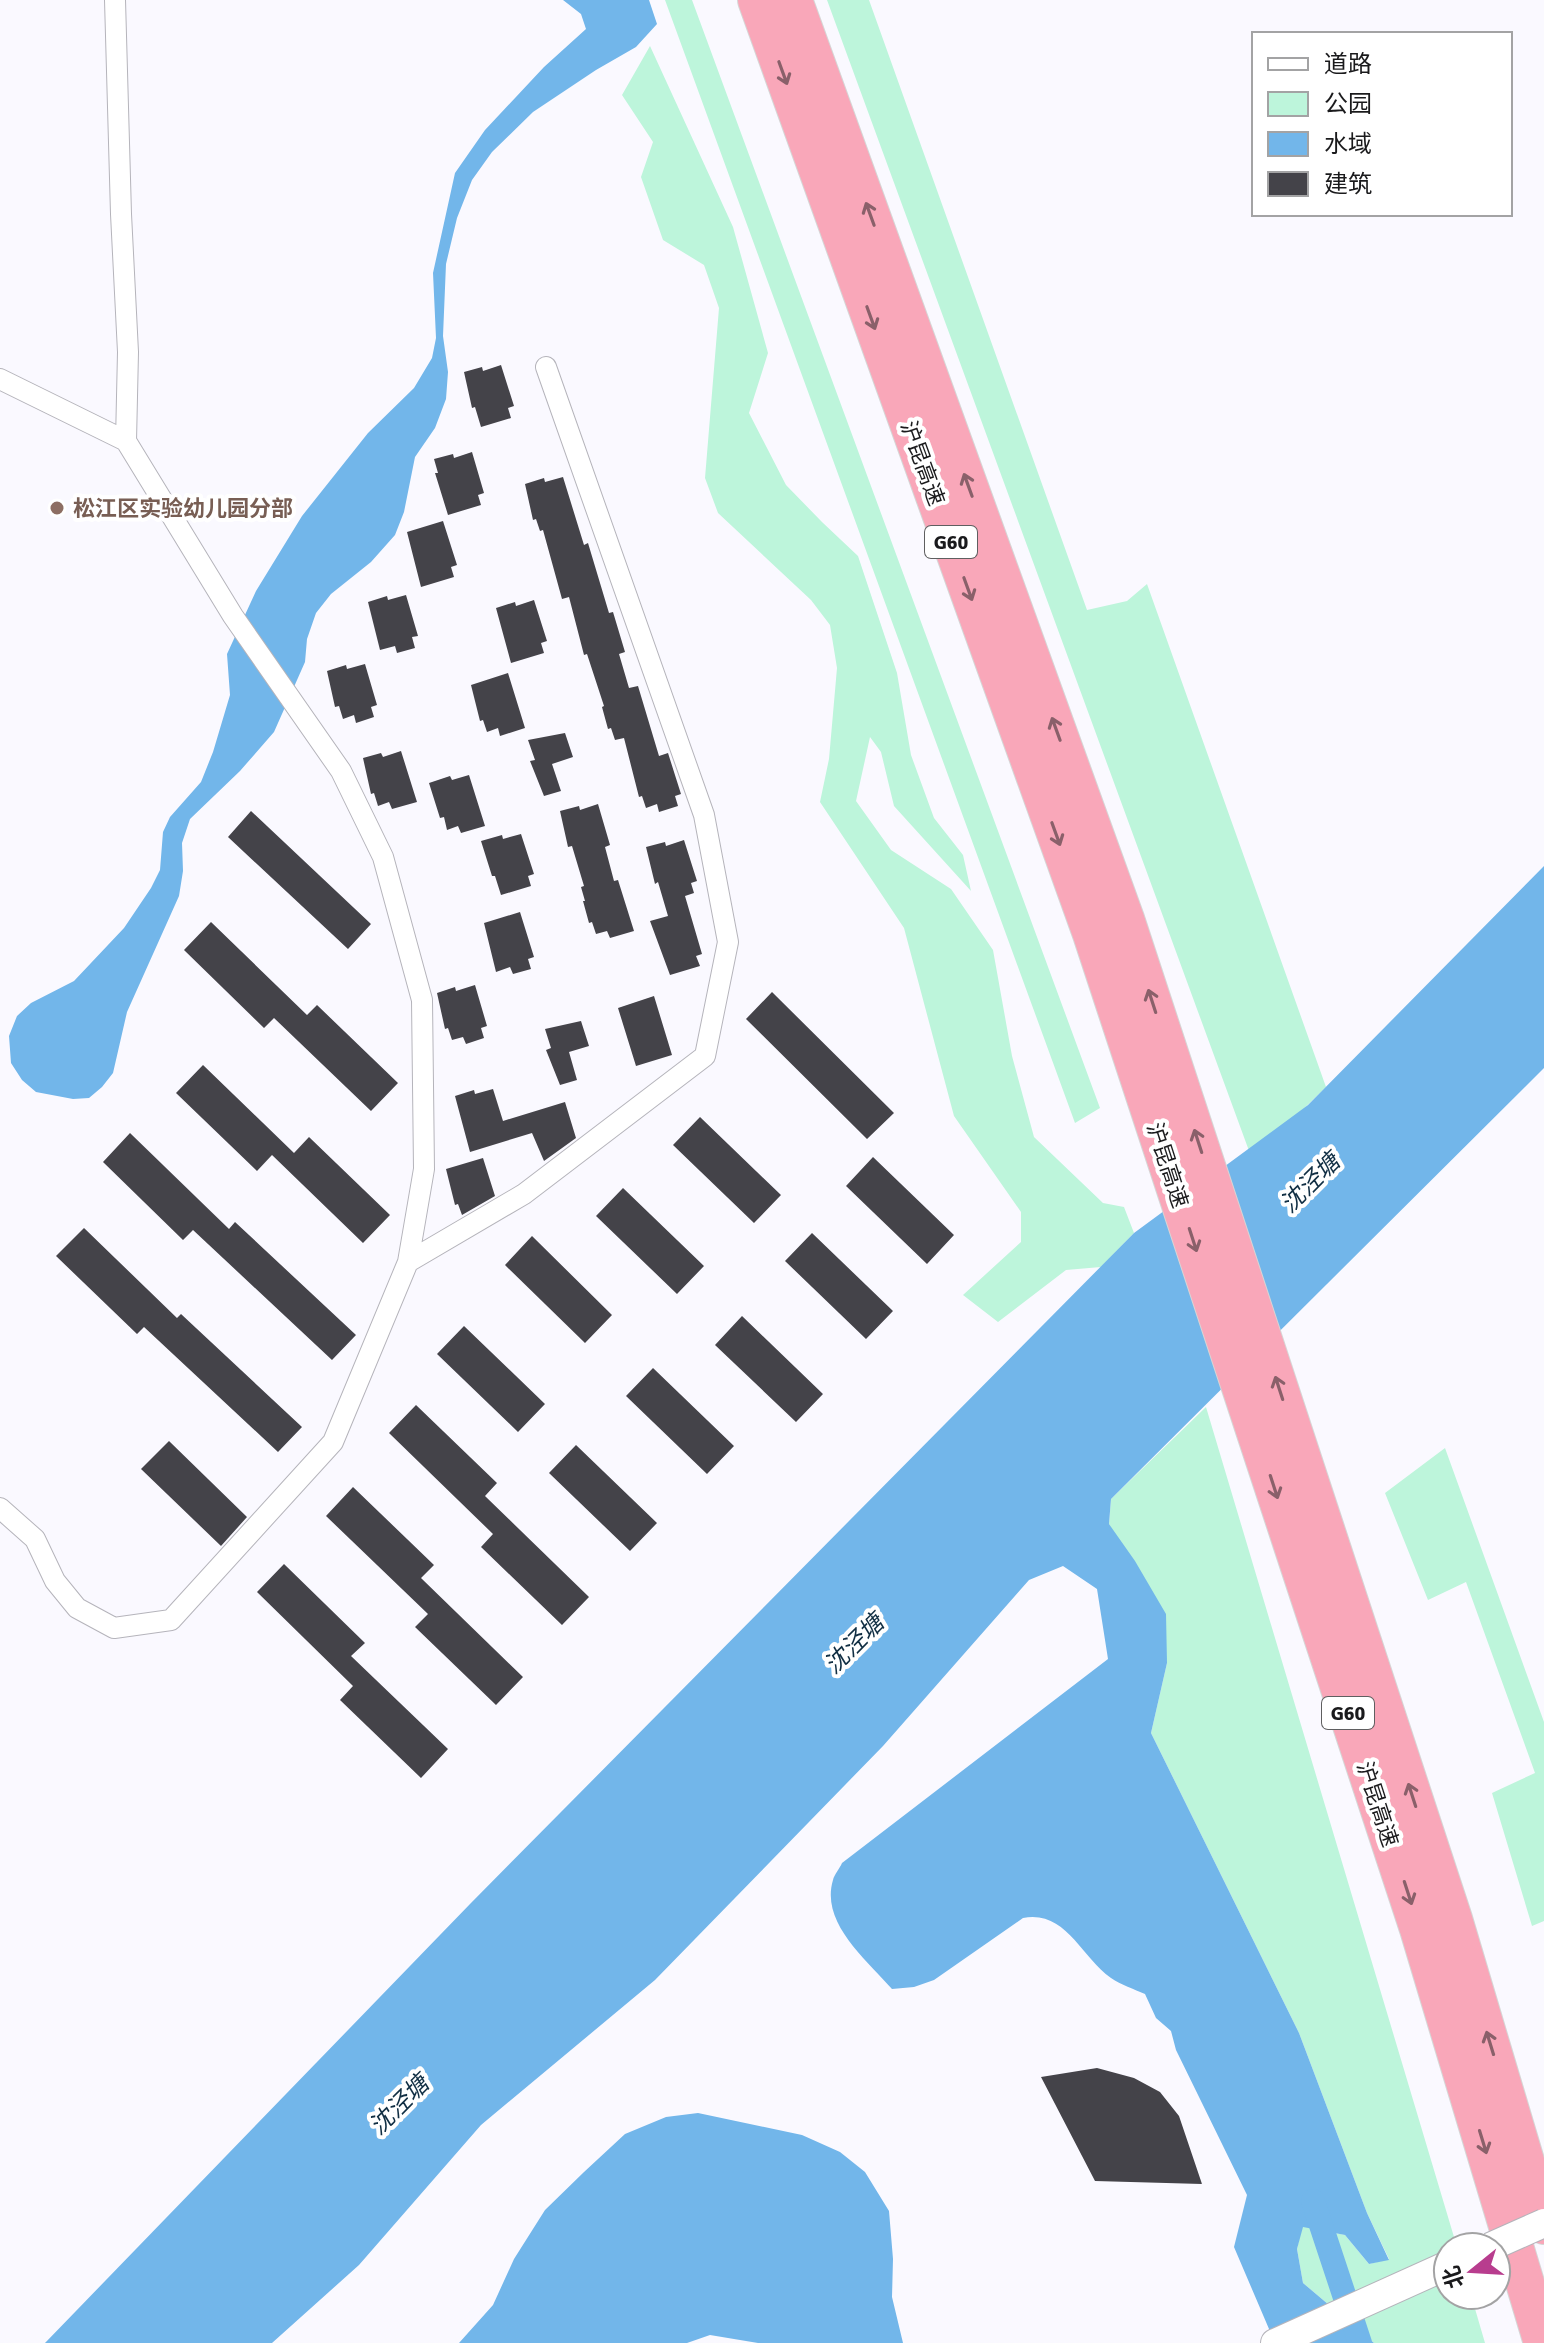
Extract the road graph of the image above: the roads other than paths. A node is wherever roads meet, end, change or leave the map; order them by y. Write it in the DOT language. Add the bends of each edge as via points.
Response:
graph roads {
  1 [pos="115,0"];
  2 [pos="757,0"];
  3 [pos="793,0"];
  4 [pos="546,367"];
  5 [pos="0,379"];
  6 [pos="126,441"];
  7 [pos="1159,1081"];
  8 [pos="408,1262"];
  9 [pos="0,1508"];
  10 [pos="1544,2224"];
  11 [pos="1512,2238"];
  12 [pos="1432,2272"];
  13 [pos="1275,2343"];
  14 [pos="1543,2343"];
  1 -- 6 [label="street" via="128,352"];
  2 -- 7 [label="highway, 沪昆高速 / G60, one-way" via="1086,919"];
  7 -- 3 [label="highway, 沪昆高速 / G60, one-way" via="1125,919"];
  4 -- 8 [label="street" via="704,815 728,942 705,1056 524,1194"];
  5 -- 6 [label="street"];
  6 -- 8 [label="street" via="233,616 341,771 383,857 422,1000 424,1169"];
  10 -- 7 [label="highway, 沪昆高速 / G60, one-way" via="1453,1919"];
  7 -- 14 [label="highway, 沪昆高速 / G60, one-way"];
  8 -- 9 [label="street" via="333,1442 171,1620 114,1628 77,1608 55,1581 35,1539"];
  10 -- 11 [label="main road, bridge"];
  12 -- 13 [label="main road"];
}
